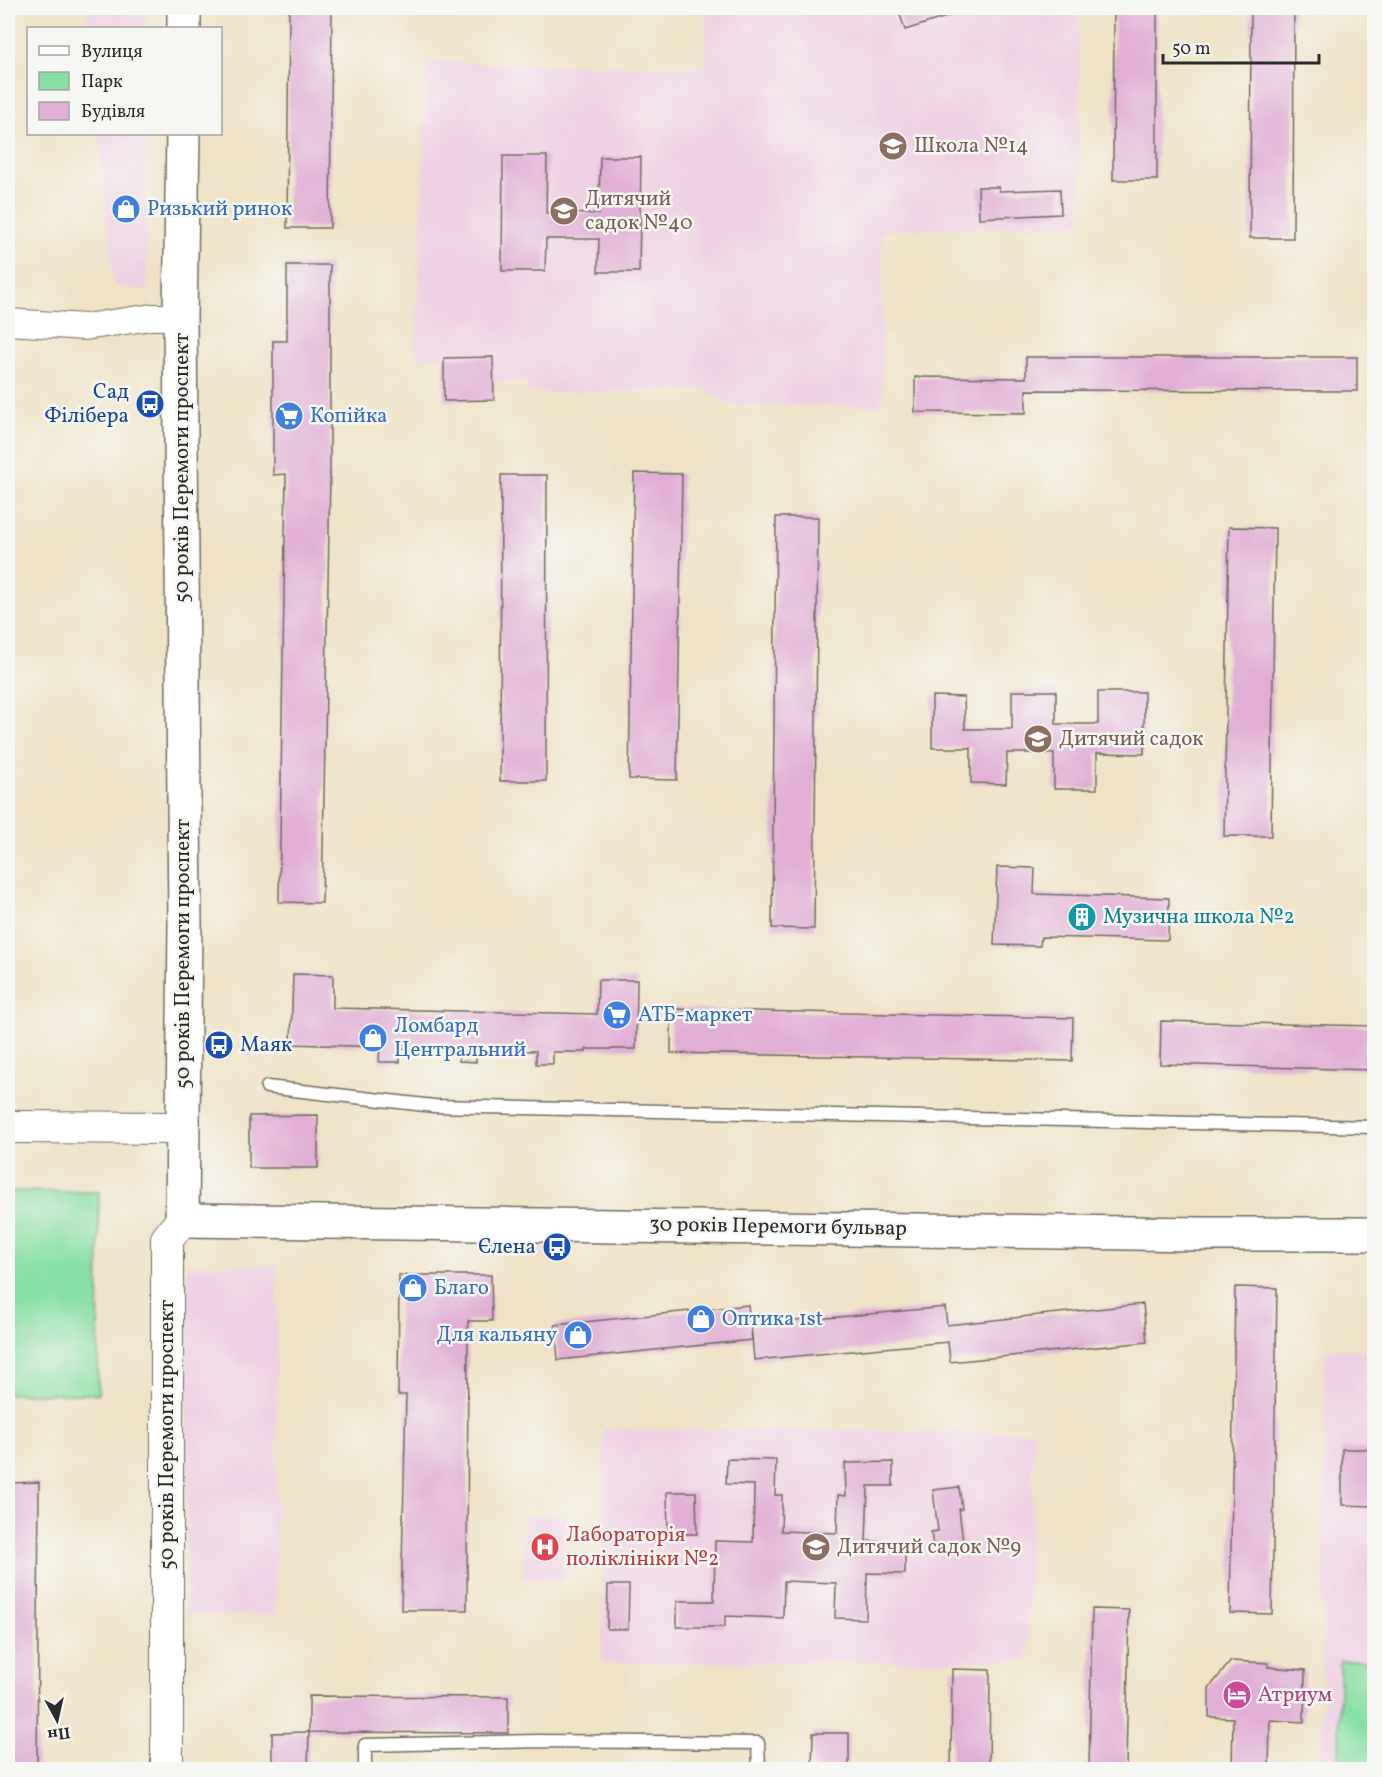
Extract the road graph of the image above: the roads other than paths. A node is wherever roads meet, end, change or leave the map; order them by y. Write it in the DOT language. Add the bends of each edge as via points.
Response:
graph roads {
  1 [pos="184,8"];
  2 [pos="184,27"];
  3 [pos="183,135"];
  4 [pos="180,317"];
  5 [pos="8,322"];
  6 [pos="267,1087"];
  7 [pos="8,1127"];
  8 [pos="1374,1127"];
  9 [pos="182,1128"];
  10 [pos="182,1220"];
  11 [pos="1374,1234"];
  12 [pos="167,1770"];
  13 [pos="364,1770"];
  14 [pos="759,1770"];
  1 -- 2 [label="main road"];
  3 -- 4 [label="main road, 50 років Перемоги проспект"];
  4 -- 5 [label="street" via="85,327"];
  4 -- 9 [label="main road, 50 років Перемоги проспект" via="185,912"];
  6 -- 8 [label="lane" via="434,1106"];
  7 -- 9 [label="street"];
  9 -- 10 [label="main road, 50 років Перемоги проспект"];
  10 -- 11 [label="main road, 30 років Перемоги бульвар"];
  10 -- 12 [label="street, 50 років Перемоги проспект" via="167,1239"];
  13 -- 14 [label="lane" via="365,1745 550,1741 758,1743"];
}
